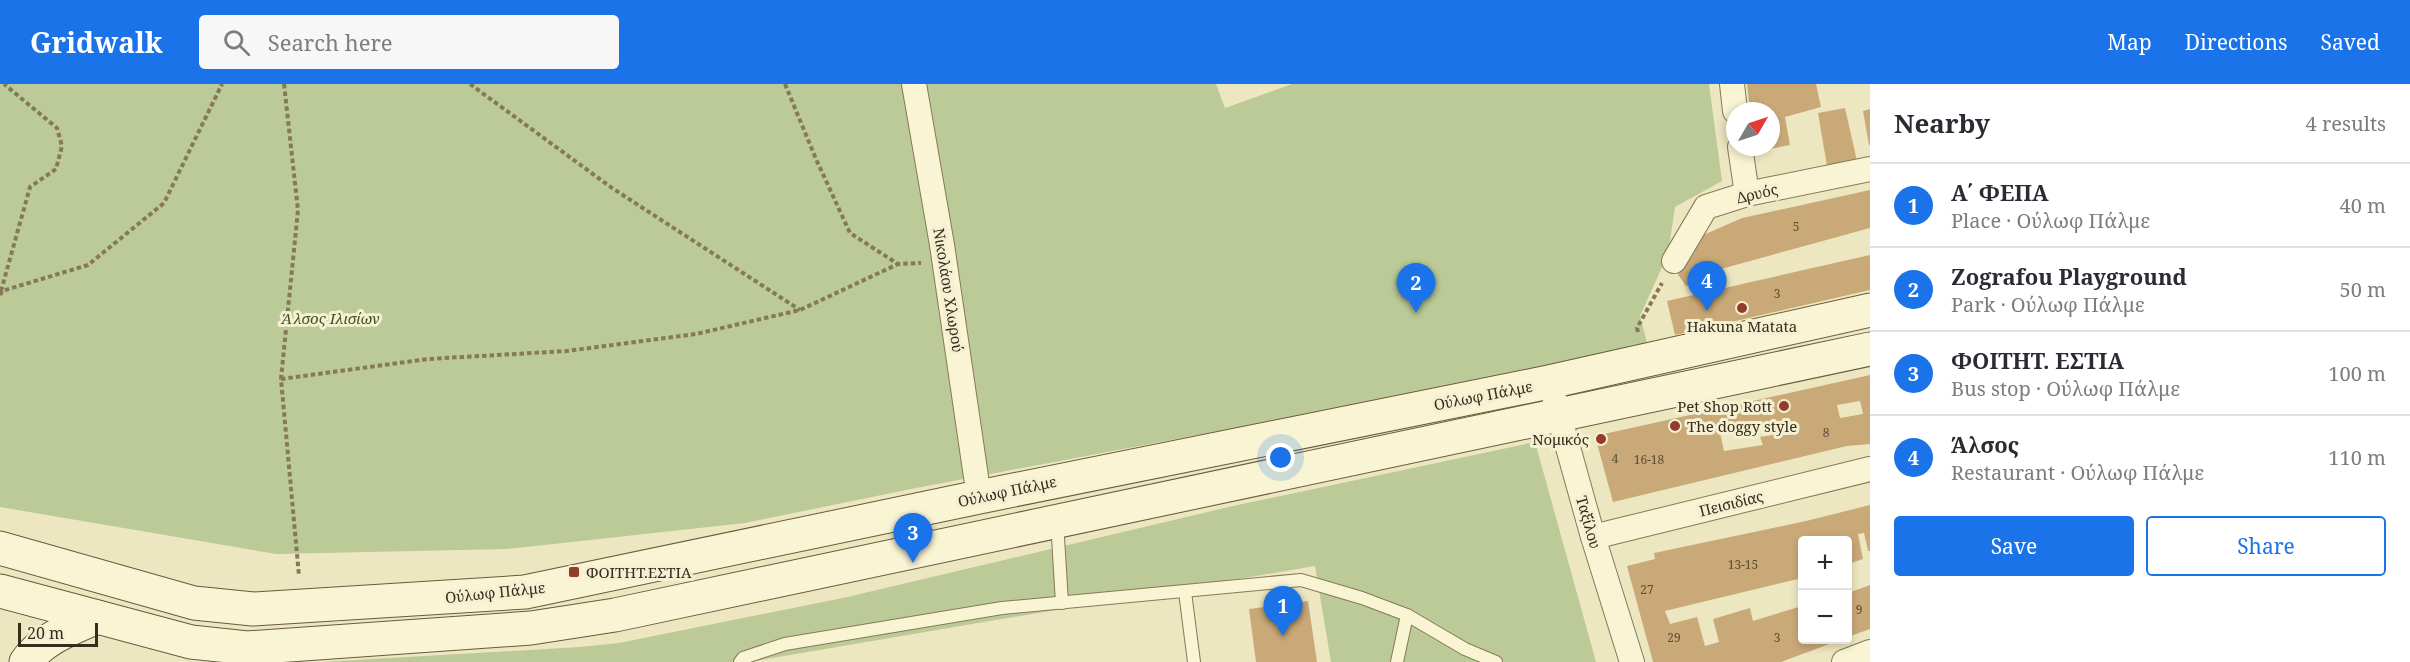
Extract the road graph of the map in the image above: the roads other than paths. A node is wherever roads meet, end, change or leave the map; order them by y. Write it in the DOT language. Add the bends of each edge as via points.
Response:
graph roads {
  1 [pos="914,84"];
  2 [pos="1732,84"];
  3 [pos="1734,102"];
  4 [pos="1741,156"];
  5 [pos="1870,169"];
  6 [pos="1747,194"];
  7 [pos="1674,261"];
  8 [pos="1870,310"];
  9 [pos="1870,349"];
  10 [pos="1549,382"];
  11 [pos="1559,415"];
  12 [pos="1870,469"];
  13 [pos="979,497"];
  14 [pos="1057,520"];
  15 [pos="1593,537"];
  16 [pos="0,548"];
  17 [pos="0,591"];
  18 [pos="1185,592"];
  19 [pos="1062,603"];
  20 [pos="1407,615"];
  21 [pos="97,617"];
  22 [pos="26,662"];
  23 [pos="740,662"];
  24 [pos="1194,662"];
  25 [pos="1397,662"];
  26 [pos="1496,662"];
  27 [pos="1632,662"];
  1 -- 13 [label="street, Νικολάου Χλωρού" via="945,261"];
  2 -- 3 [label="street"];
  4 -- 6 [label="street"];
  5 -- 6 [label="street, Δρυός"];
  6 -- 7 [label="street, Δρυός" via="1706,207"];
  8 -- 10 [label="main road, Ούλωφ Πάλμε"];
  9 -- 11 [label="main road"];
  10 -- 11 [label="street, Ταξίλου"];
  10 -- 13 [label="main road, Ούλωφ Πάλμε"];
  11 -- 14 [label="main road"];
  11 -- 15 [label="street, Ταξίλου"];
  12 -- 15 [label="street, Πεισιδίας"];
  13 -- 16 [label="main road, Ούλωφ Πάλμε" via="525,592 302,607 253,609 194,603"];
  14 -- 19 [label="lane"];
  14 -- 21 [label="main road" via="615,615 531,628 247,648 191,642"];
  15 -- 27 [label="street, Ταξίλου"];
  17 -- 21 [label="main road"];
  18 -- 19 [label="lane"];
  18 -- 20 [label="lane" via="1301,580"];
  18 -- 24 [label="lane"];
  19 -- 23 [label="lane" via="1002,608 785,644"];
  20 -- 25 [label="lane"];
  20 -- 26 [label="lane" via="1465,650"];
  21 -- 22 [label="main road" via="53,637"];
}
